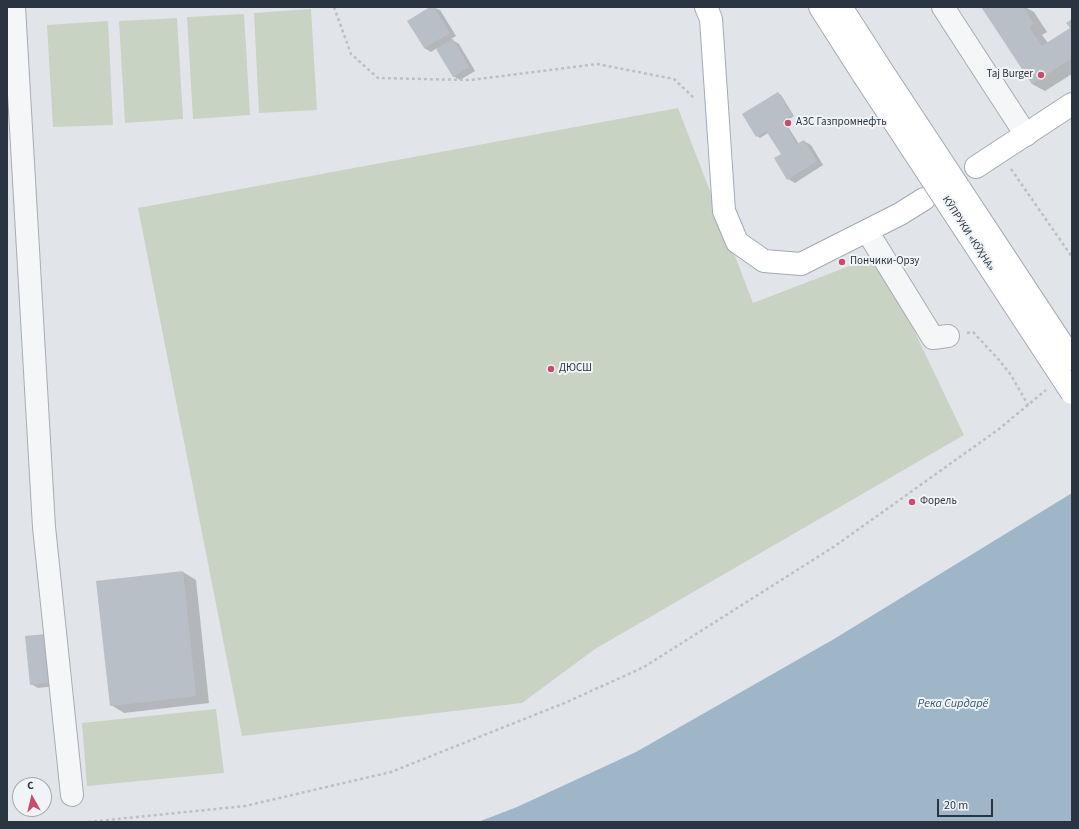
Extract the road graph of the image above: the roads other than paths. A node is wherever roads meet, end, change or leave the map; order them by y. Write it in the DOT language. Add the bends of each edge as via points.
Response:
graph roads {
  1 [pos="14,7"];
  2 [pos="706,7"];
  3 [pos="820,7"];
  4 [pos="841,7"];
  5 [pos="943,7"];
  6 [pos="872,71"];
  7 [pos="1072,104"];
  8 [pos="1026,135"];
  9 [pos="976,167"];
  10 [pos="924,199"];
  11 [pos="868,231"];
  12 [pos="948,336"];
  13 [pos="1072,359"];
  14 [pos="1072,393"];
  15 [pos="72,795"];
  1 -- 15 [label="street" via="44,527"];
  2 -- 11 [label="main road" via="711,19 724,211 737,242 764,261 801,264"];
  3 -- 6 [label="main road"];
  4 -- 6 [label="main road"];
  5 -- 8 [label="street"];
  6 -- 13 [label="main road, КӮПРУКИ «КӮҲНА», bridge"];
  6 -- 14 [label="main road, КӮПРУКИ «КӮҲНА», bridge"];
  7 -- 8 [label="main road"];
  8 -- 9 [label="main road"];
  10 -- 11 [label="main road"];
  11 -- 12 [label="street" via="933,338"];
}
